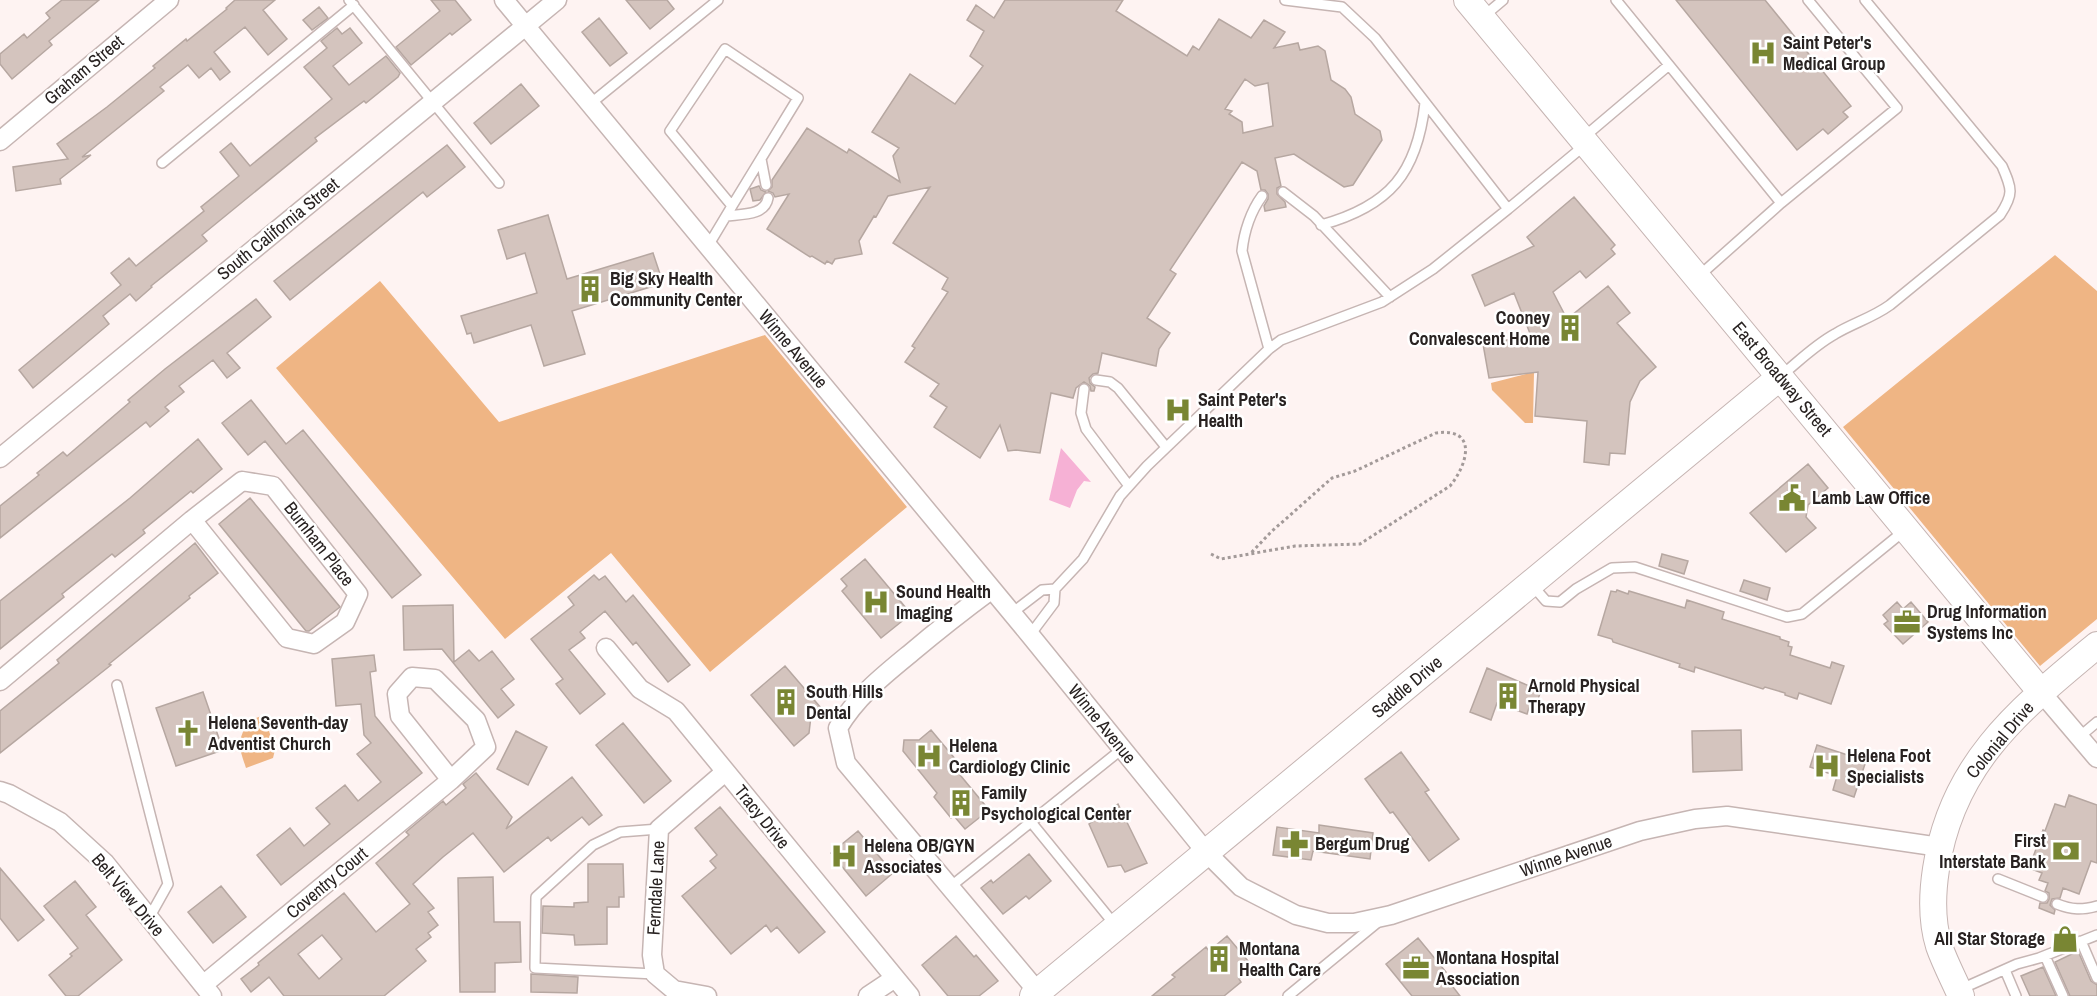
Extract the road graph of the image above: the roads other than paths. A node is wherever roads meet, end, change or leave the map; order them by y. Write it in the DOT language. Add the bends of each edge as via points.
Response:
graph roads {
  1 [pos="169,0"];
  2 [pos="504,0"];
  3 [pos="557,0"];
  4 [pos="718,0"];
  5 [pos="1286,0"];
  6 [pos="1503,0"];
  7 [pos="1616,0"];
  8 [pos="1808,0"];
  9 [pos="1865,0"];
  10 [pos="352,3"];
  11 [pos="1475,9"];
  12 [pos="525,26"];
  13 [pos="1669,65"];
  14 [pos="433,102"];
  15 [pos="1425,103"];
  16 [pos="590,104"];
  17 [pos="0,141"];
  18 [pos="1584,141"];
  19 [pos="761,159"];
  20 [pos="162,162"];
  21 [pos="499,183"];
  22 [pos="766,185"];
  23 [pos="1283,192"];
  24 [pos="1262,196"];
  25 [pos="768,198"];
  26 [pos="1781,203"];
  27 [pos="732,206"];
  28 [pos="1508,209"];
  29 [pos="726,216"];
  30 [pos="1321,225"];
  31 [pos="708,246"];
  32 [pos="1697,277"];
  33 [pos="1390,297"];
  34 [pos="1269,349"];
  35 [pos="1780,377"];
  36 [pos="1096,380"];
  37 [pos="1084,390"];
  38 [pos="1166,447"];
  39 [pos="0,458"];
  40 [pos="1130,486"];
  41 [pos="192,520"];
  42 [pos="1906,530"];
  43 [pos="1530,583"];
  44 [pos="992,589"];
  45 [pos="1055,590"];
  46 [pos="1012,613"];
  47 [pos="1030,634"];
  48 [pos="2097,645"];
  49 [pos="606,648"];
  50 [pos="0,681"];
  51 [pos="117,685"];
  52 [pos="2041,692"];
  53 [pos="2097,722"];
  54 [pos="2078,738"];
  55 [pos="1122,749"];
  56 [pos="2097,758"];
  57 [pos="724,772"];
  58 [pos="451,780"];
  59 [pos="0,791"];
  60 [pos="1031,822"];
  61 [pos="659,829"];
  62 [pos="1940,847"];
  63 [pos="1206,852"];
  64 [pos="1998,879"];
  65 [pos="950,887"];
  66 [pos="2043,897"];
  67 [pos="2057,904"];
  68 [pos="2097,906"];
  69 [pos="1384,917"];
  70 [pos="149,918"];
  71 [pos="1116,927"];
  72 [pos="2097,935"];
  73 [pos="2081,941"];
  74 [pos="2045,956"];
  75 [pos="2005,970"];
  76 [pos="654,974"];
  77 [pos="894,978"];
  78 [pos="2097,978"];
  79 [pos="208,991"];
  80 [pos="1960,993"];
  81 [pos="1036,994"];
  82 [pos="707,996"];
  83 [pos="868,996"];
  84 [pos="910,996"];
  85 [pos="1288,996"];
  86 [pos="2016,996"];
  87 [pos="2062,996"];
  1 -- 17 [label="street, Graham Street"];
  2 -- 12 [label="street, Winne Avenue"];
  3 -- 12 [label="street, South California Street"];
  4 -- 16 [label="lane"];
  5 -- 15 [label="lane" via="1342,7 1375,39"];
  6 -- 11 [label="lane"];
  7 -- 13 [label="lane"];
  8 -- 26 [label="lane" via="1897,108"];
  9 -- 35 [label="lane" via="2002,166 2010,185 2009,201 2000,215 1890,305 1816,346"];
  10 -- 14 [label="lane"];
  10 -- 20 [label="lane"];
  11 -- 18 [label="street, East Broadway Street"];
  12 -- 14 [label="street, South California Street"];
  12 -- 16 [label="street, Winne Avenue"];
  13 -- 18 [label="lane"];
  13 -- 26 [label="lane"];
  14 -- 21 [label="lane"];
  14 -- 39 [label="street, South California Street"];
  15 -- 28 [label="lane"];
  15 -- 30 [label="lane" via="1417,145 1402,177 1358,213"];
  16 -- 31 [label="street, Winne Avenue"];
  18 -- 28 [label="lane"];
  18 -- 32 [label="street, East Broadway Street"];
  19 -- 22 [label="lane"];
  19 -- 27 [label="lane"];
  19 -- 27 [label="lane" via="798,98 725,49 670,131"];
  23 -- 30 [label="lane"];
  24 -- 34 [label="lane" via="1252,212 1242,251"];
  25 -- 29 [label="lane" via="763,209"];
  26 -- 32 [label="lane"];
  27 -- 29 [label="lane"];
  28 -- 33 [label="lane" via="1433,269"];
  29 -- 31 [label="lane"];
  30 -- 33 [label="lane"];
  31 -- 44 [label="street, Winne Avenue"];
  32 -- 35 [label="street, East Broadway Street"];
  33 -- 34 [label="lane" via="1281,340"];
  34 -- 38 [label="lane"];
  35 -- 42 [label="street, East Broadway Street"];
  35 -- 43 [label="street, Saddle Drive"];
  36 -- 38 [label="lane" via="1118,388"];
  37 -- 40 [label="lane" via="1082,413 1086,429"];
  38 -- 40 [label="lane"];
  40 -- 45 [label="lane" via="1083,559"];
  41 -- 41 [label="street, Burnham Place" via="242,482 273,486 358,594 345,622 314,644 287,638"];
  41 -- 50 [label="street, Burnham Place"];
  42 -- 43 [label="lane" via="1802,614 1787,617 1635,567 1612,568 1560,602 1546,601"];
  42 -- 52 [label="street, East Broadway Street"];
  43 -- 63 [label="street, Saddle Drive"];
  44 -- 46 [label="street, Winne Avenue"];
  44 -- 65 [label="street" via="876,681 849,708 838,728 846,763"];
  45 -- 46 [label="lane" via="1042,590"];
  45 -- 47 [label="lane" via="1054,603"];
  46 -- 47 [label="street, Winne Avenue"];
  47 -- 55 [label="street, Winne Avenue"];
  48 -- 52 [label="street, Colonial Drive"];
  49 -- 57 [label="street, Tracy Drive" via="640,689 676,711"];
  51 -- 70 [label="lane" via="168,884"];
  52 -- 54 [label="street, East Broadway Street"];
  52 -- 62 [label="street, Colonial Drive" via="2005,727 1958,792"];
  53 -- 54 [label="lane"];
  54 -- 56 [label="street, East Broadway Street"];
  55 -- 60 [label="lane"];
  55 -- 63 [label="street, Winne Avenue"];
  57 -- 61 [label="street, Ferndale Lane"];
  57 -- 77 [label="street, Tracy Drive"];
  58 -- 58 [label="street, Coventry Court" via="486,747 476,720 435,679 412,677 397,694 400,716"];
  58 -- 79 [label="street, Coventry Court"];
  59 -- 70 [label="street, Belt View Drive" via="60,822 105,863"];
  60 -- 65 [label="lane"];
  60 -- 71 [label="lane"];
  61 -- 76 [label="street, Ferndale Lane"];
  61 -- 76 [label="lane" via="620,832 593,845 536,897 535,968"];
  62 -- 69 [label="street, Winne Avenue" via="1727,816 1695,819 1640,831"];
  62 -- 80 [label="street, Colonial Drive" via="1932,909 1939,946"];
  63 -- 69 [label="street, Winne Avenue" via="1241,887 1296,915 1328,923"];
  63 -- 71 [label="street, Saddle Drive"];
  64 -- 66 [label="lane"];
  65 -- 81 [label="street"];
  67 -- 68 [label="lane" via="2083,910"];
  69 -- 85 [label="lane"];
  70 -- 79 [label="street, Belt View Drive"];
  71 -- 81 [label="street, Saddle Drive"];
  72 -- 73 [label="lane"];
  73 -- 74 [label="lane"];
  73 -- 78 [label="lane"];
  74 -- 75 [label="lane"];
  74 -- 87 [label="lane"];
  75 -- 80 [label="lane"];
  75 -- 86 [label="lane"];
  76 -- 82 [label="street" via="674,990"];
  77 -- 83 [label="street"];
  77 -- 84 [label="street, Tracy Drive"];
}
